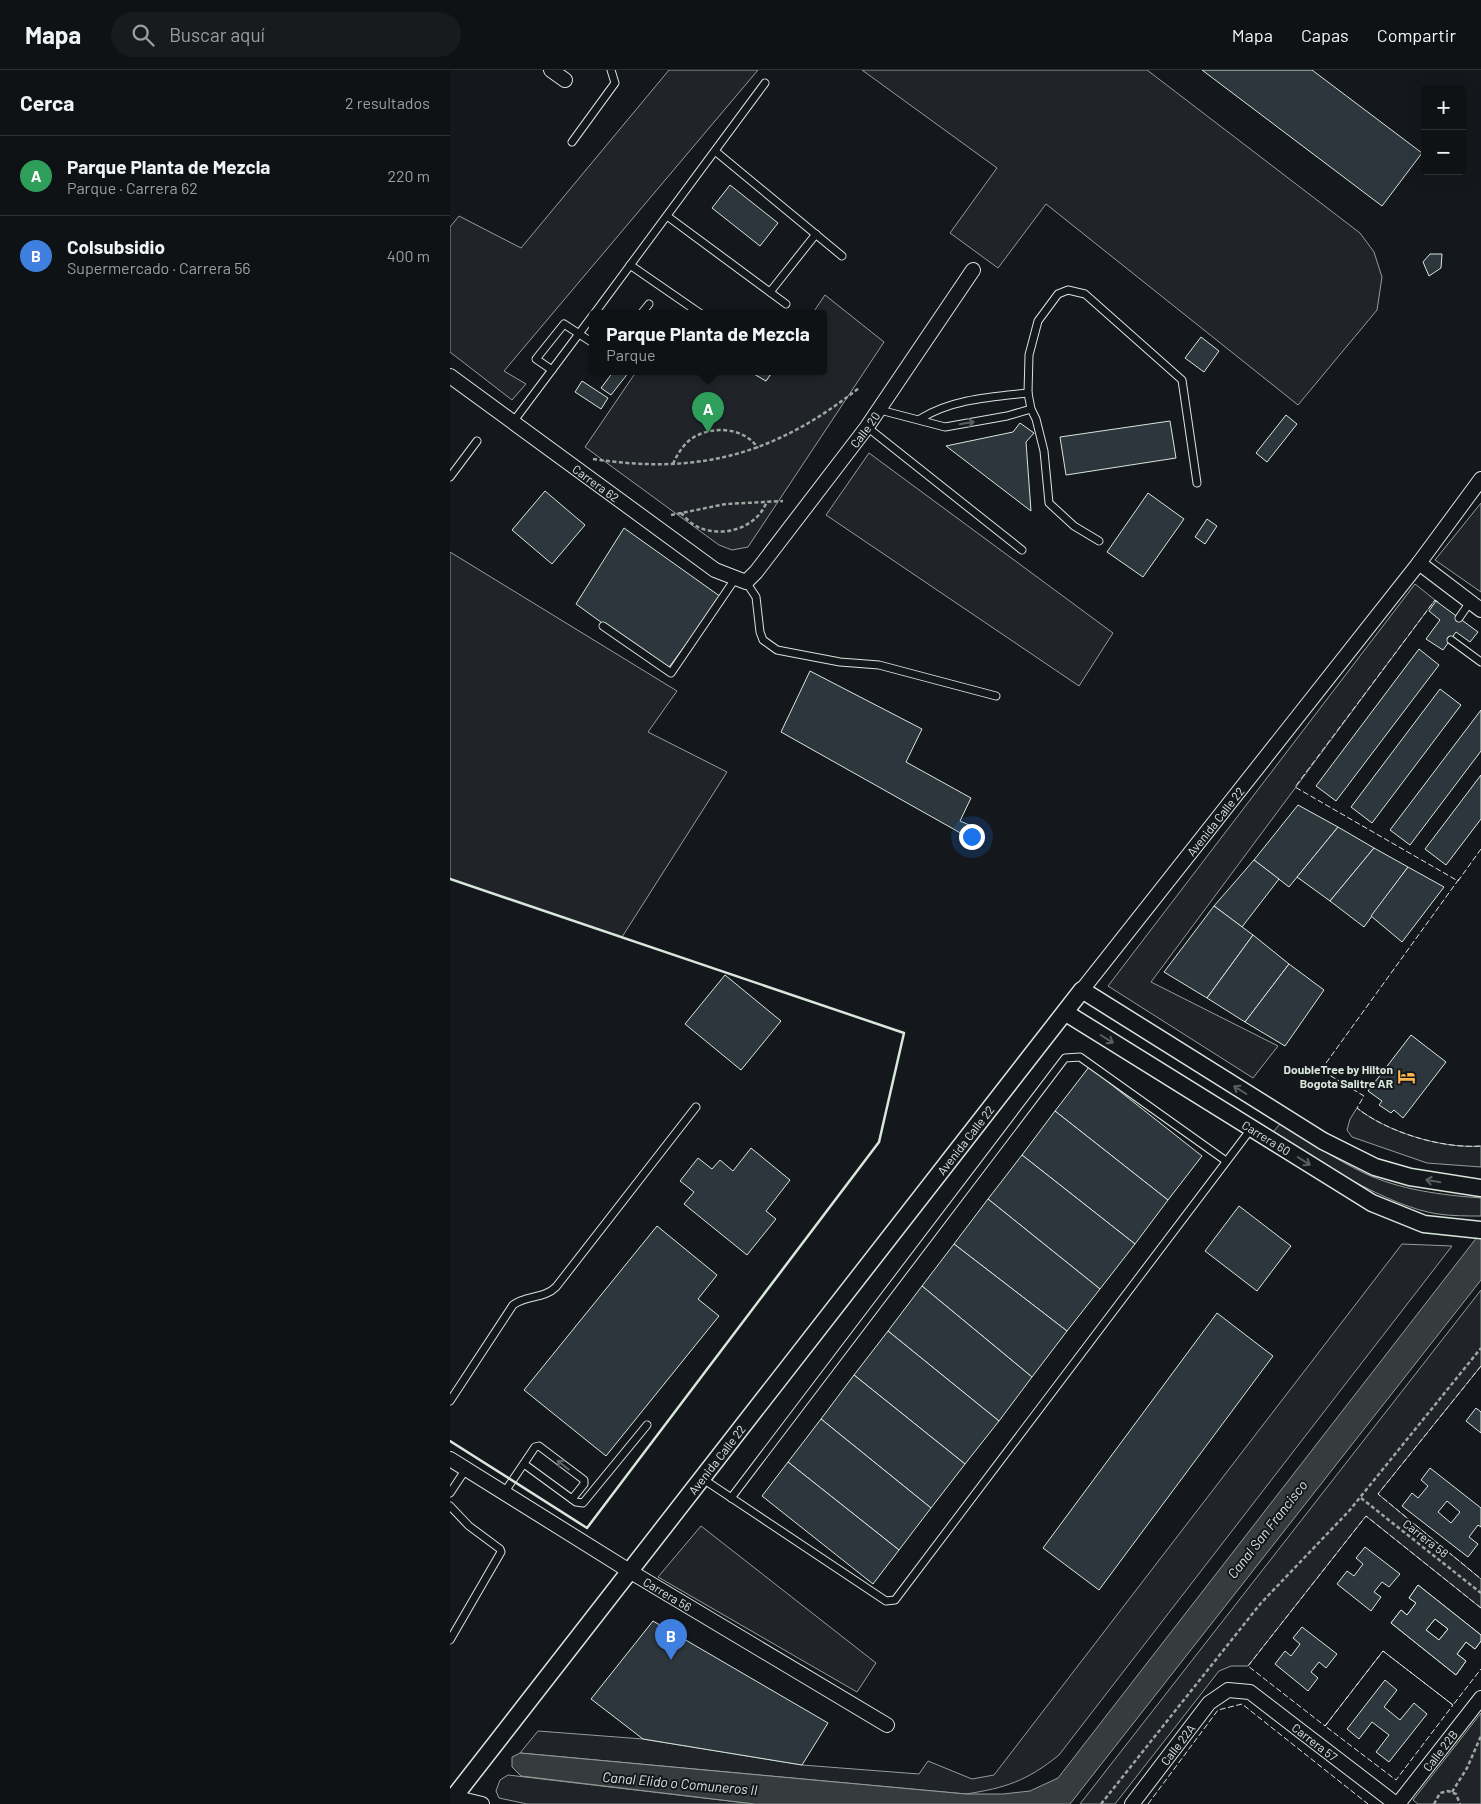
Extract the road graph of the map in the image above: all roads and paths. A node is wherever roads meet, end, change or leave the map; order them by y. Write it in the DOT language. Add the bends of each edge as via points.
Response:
graph roads {
  1 [pos="612,70"];
  2 [pos="765,83"];
  3 [pos="572,142"];
  4 [pos="715,151"];
  5 [pos="667,216"];
  6 [pos="816,234"];
  7 [pos="842,256"];
  8 [pos="630,265"];
  9 [pos="973,270"];
  10 [pos="770,292"];
  11 [pos="649,304"];
  12 [pos="786,304"];
  13 [pos="597,310"];
  14 [pos="644,310"];
  15 [pos="695,310"];
  16 [pos="589,320"];
  17 [pos="579,334"];
  18 [pos="589,340"];
  19 [pos="552,370"];
  20 [pos="450,376"];
  21 [pos="858,388"];
  22 [pos="1028,392"];
  23 [pos="1031,409"];
  24 [pos="880,410"];
  25 [pos="920,419"];
  26 [pos="513,422"];
  27 [pos="868,427"];
  28 [pos="477,441"];
  29 [pos="758,448"];
  30 [pos="593,459"];
  31 [pos="673,464"];
  32 [pos="453,468"];
  33 [pos="450,477"];
  34 [pos="1481,479"];
  35 [pos="1197,483"];
  36 [pos="767,501"];
  37 [pos="783,501"];
  38 [pos="681,513"];
  39 [pos="671,515"];
  40 [pos="1099,541"];
  41 [pos="1022,550"];
  42 [pos="1419,563"];
  43 [pos="741,580"];
  44 [pos="1476,606"];
  45 [pos="1458,618"];
  46 [pos="603,626"];
  47 [pos="1451,640"];
  48 [pos="1481,662"];
  49 [pos="996,696"];
  50 [pos="1082,990"];
  51 [pos="1066,1013"];
  52 [pos="696,1106"];
  53 [pos="1267,1107"];
  54 [pos="1251,1128"];
  55 [pos="1226,1161"];
  56 [pos="1481,1188"];
  57 [pos="1481,1230"];
  58 [pos="1481,1348"];
  59 [pos="450,1401"];
  60 [pos="647,1425"];
  61 [pos="450,1460"];
  62 [pos="524,1464"];
  63 [pos="466,1470"];
  64 [pos="703,1479"];
  65 [pos="450,1493"];
  66 [pos="504,1493"];
  67 [pos="731,1498"];
  68 [pos="1360,1498"];
  69 [pos="572,1499"];
  70 [pos="450,1506"];
  71 [pos="631,1572"];
  72 [pos="1481,1593"];
  73 [pos="450,1640"];
  74 [pos="1228,1690"];
  75 [pos="1481,1698"];
  76 [pos="887,1725"];
  77 [pos="1481,1736"];
  78 [pos="1452,1792"];
  79 [pos="452,1800"];
  80 [pos="482,1804"];
  81 [pos="1101,1804"];
  82 [pos="1132,1804"];
  83 [pos="1397,1804"];
  84 [pos="1434,1804"];
  85 [pos="1460,1804"];
  1 -- 3 [label="lane" via="615,83"];
  2 -- 4 [label="lane"];
  4 -- 5 [label="lane"];
  4 -- 6 [label="lane"];
  5 -- 8 [label="lane"];
  5 -- 10 [label="lane"];
  6 -- 7 [label="lane"];
  6 -- 10 [label="lane"];
  8 -- 13 [label="lane"];
  8 -- 15 [label="lane"];
  9 -- 24 [label="street, Calle 20"];
  10 -- 12 [label="lane"];
  11 -- 14 [label="lane"];
  16 -- 17 [label="lane"];
  17 -- 18 [label="lane"];
  17 -- 19 [label="lane"];
  17 -- 19 [label="lane" via="564,324 536,358"];
  19 -- 26 [label="lane"];
  20 -- 26 [label="street, Carrera 62"];
  21 -- 29 [label="path" via="818,418"];
  22 -- 23 [label="lane"];
  22 -- 25 [label="lane" via="947,405"];
  22 -- 35 [label="lane" via="1029,355 1038,321 1058,294 1068,290 1085,294 1182,380"];
  25 -- 23 [label="lane, one-way" via="933,426 945,427"];
  23 -- 40 [label="lane" via="1044,451 1049,503 1074,526"];
  24 -- 25 [label="lane"];
  24 -- 27 [label="street, Calle 20"];
  26 -- 43 [label="street, Carrera 62" via="715,570"];
  27 -- 41 [label="lane"];
  27 -- 43 [label="street, Calle 20" via="756,572"];
  28 -- 32 [label="lane"];
  29 -- 31 [label="path" via="723,458"];
  29 -- 31 [label="path" via="741,434 724,430 707,432 691,439"];
  30 -- 31 [label="path" via="647,465"];
  32 -- 33 [label="lane"];
  34 -- 42 [label="street, Avenida Calle 22"];
  36 -- 37 [label="path"];
  36 -- 38 [label="path" via="726,504"];
  36 -- 38 [label="path" via="755,519 726,532 694,525"];
  38 -- 39 [label="path"];
  42 -- 44 [label="street"];
  42 -- 50 [label="street, Avenida Calle 22"];
  43 -- 46 [label="lane" via="671,673"];
  43 -- 49 [label="lane" via="756,597 763,640 777,650 840,662 879,665"];
  44 -- 45 [label="lane"];
  47 -- 48 [label="lane"];
  50 -- 51 [label="street, Avenida Calle 22"];
  53 -- 50 [label="street, one-way"];
  51 -- 54 [label="street, Carrera 60, one-way"];
  51 -- 64 [label="street, Avenida Calle 22"];
  52 -- 59 [label="lane" via="556,1287 547,1294 521,1300 511,1308"];
  53 -- 54 [label="street"];
  56 -- 53 [label="street, one-way" via="1410,1177 1376,1167 1323,1141"];
  54 -- 55 [label="lane"];
  54 -- 57 [label="street, Carrera 60, one-way" via="1379,1207 1424,1224"];
  55 -- 67 [label="lane" via="895,1600 886,1601"];
  55 -- 67 [label="lane" via="1080,1057 1065,1058"];
  58 -- 68 [label="path"];
  60 -- 69 [label="lane" via="585,1501 579,1504"];
  61 -- 63 [label="street, Carrera 56"];
  62 -- 66 [label="lane"];
  62 -- 69 [label="lane"];
  69 -- 62 [label="lane, one-way" via="584,1480 539,1446"];
  63 -- 65 [label="lane"];
  63 -- 66 [label="street, Carrera 56"];
  64 -- 67 [label="lane"];
  64 -- 71 [label="street, Avenida Calle 22"];
  66 -- 71 [label="street, Carrera 56"];
  68 -- 72 [label="path, Carrera 58"];
  68 -- 81 [label="path" via="1261,1603"];
  70 -- 73 [label="lane" via="468,1526 501,1552"];
  71 -- 76 [label="street, Carrera 56"];
  71 -- 79 [label="street, Avenida Calle 22"];
  74 -- 82 [label="street, Calle 22A" via="1209,1703"];
  74 -- 83 [label="street, Carrera 57" via="1250,1692"];
  75 -- 83 [label="street, Calle 22B"];
  77 -- 78 [label="path"];
  78 -- 84 [label="path" via="1440,1793"];
  78 -- 85 [label="path"];
  79 -- 80 [label="street"];
}
